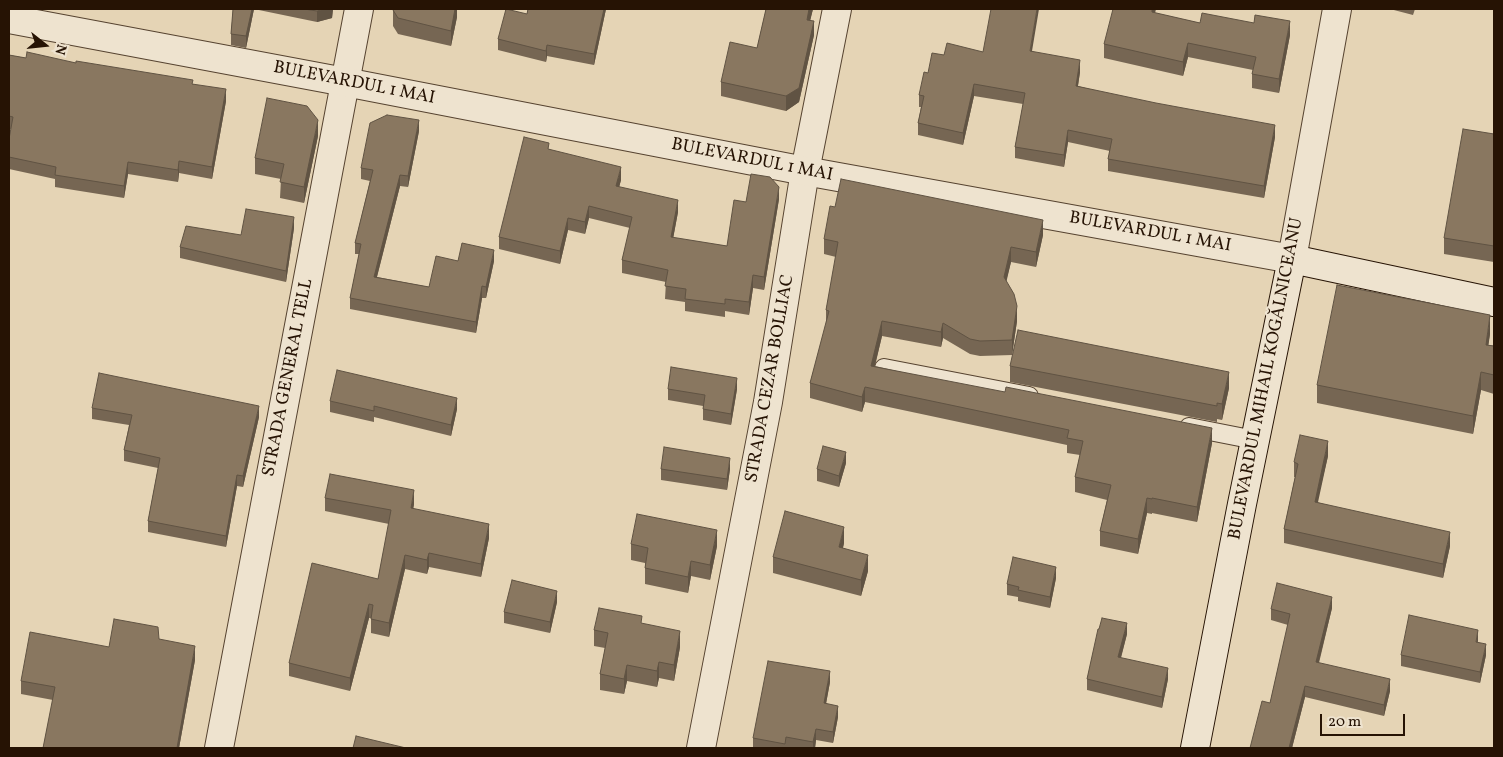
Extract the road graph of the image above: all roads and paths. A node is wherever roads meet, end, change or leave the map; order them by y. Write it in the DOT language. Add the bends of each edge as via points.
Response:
graph roads {
  1 [pos="359,9"];
  2 [pos="838,9"];
  3 [pos="1338,9"];
  4 [pos="9,19"];
  5 [pos="345,82"];
  6 [pos="805,171"];
  7 [pos="1292,259"];
  8 [pos="1494,302"];
  9 [pos="884,368"];
  10 [pos="1050,400"];
  11 [pos="1177,425"];
  12 [pos="1255,440"];
  13 [pos="219,748"];
  14 [pos="701,748"];
  15 [pos="1194,748"];
  1 -- 5 [label="street, STRADA GENERAL TELL"];
  2 -- 6 [label="street, STRADA CEZAR BOLLIAC"];
  3 -- 7 [label="street, BULEVARDUL MIHAIL KOGĂLNICEANU"];
  4 -- 5 [label="street, BULEVARDUL 1 MAI"];
  5 -- 6 [label="street, BULEVARDUL 1 MAI"];
  5 -- 13 [label="street, STRADA GENERAL TELL"];
  6 -- 7 [label="street, BULEVARDUL 1 MAI"];
  6 -- 14 [label="street, STRADA CEZAR BOLLIAC" via="768,402"];
  7 -- 8 [label="street, BULEVARDUL 1 MAI"];
  7 -- 12 [label="street, BULEVARDUL MIHAIL KOGĂLNICEANU"];
  9 -- 10 [label="lane"];
  11 -- 12 [label="lane"];
  12 -- 15 [label="street, BULEVARDUL MIHAIL KOGĂLNICEANU"];
}
